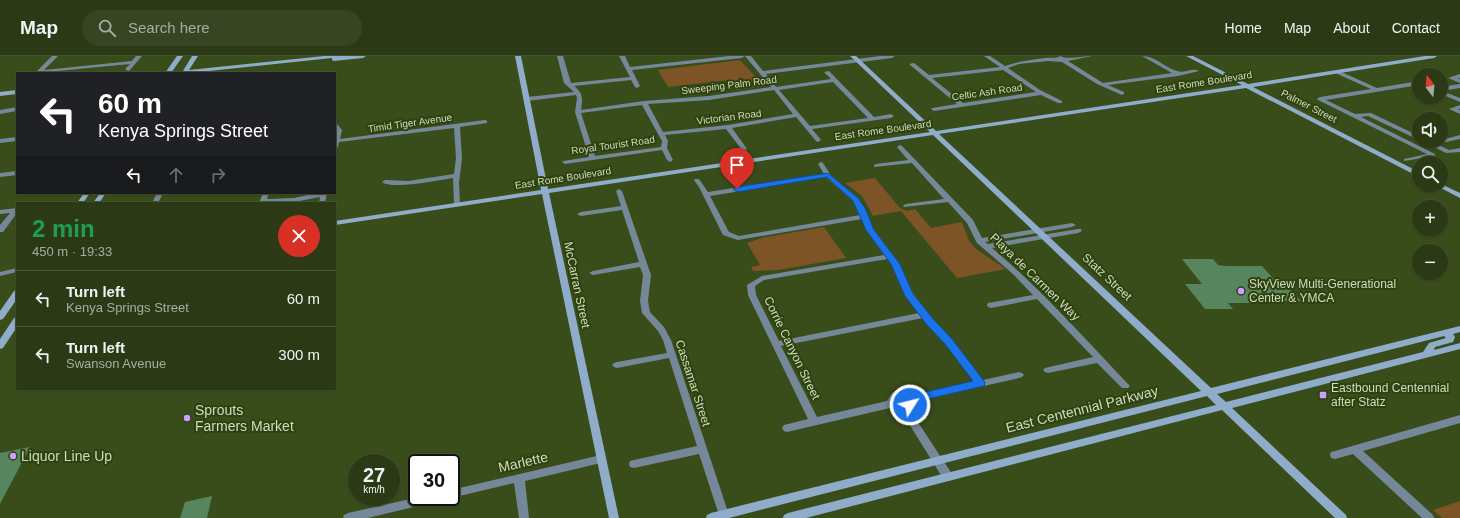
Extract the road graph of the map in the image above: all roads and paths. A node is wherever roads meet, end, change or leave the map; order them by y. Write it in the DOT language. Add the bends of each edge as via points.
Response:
graph roads {
  1 [pos="55,56"];
  2 [pos="139,56"];
  3 [pos="180,56"];
  4 [pos="195,56"];
  5 [pos="339,56"];
  6 [pos="363,56"];
  7 [pos="518,56"];
  8 [pos="560,56"];
  9 [pos="622,56"];
  10 [pos="742,56"];
  11 [pos="748,56"];
  12 [pos="892,56"];
  13 [pos="987,56"];
  14 [pos="1056,56"];
  15 [pos="1089,56"];
  16 [pos="1145,56"];
  17 [pos="1189,56"];
  18 [pos="1434,56"];
  19 [pos="857,57"];
  20 [pos="1062,60"];
  21 [pos="133,62"];
  22 [pos="912,64"];
  23 [pos="1004,68"];
  24 [pos="128,69"];
  25 [pos="629,69"];
  26 [pos="39,72"];
  27 [pos="169,72"];
  28 [pos="184,72"];
  29 [pos="215,72"];
  30 [pos="761,72"];
  31 [pos="827,72"];
  32 [pos="1196,72"];
  33 [pos="1341,72"];
  34 [pos="1178,74"];
  35 [pos="1460,76"];
  36 [pos="928,77"];
  37 [pos="633,78"];
  38 [pos="834,80"];
  39 [pos="1460,81"];
  40 [pos="1105,84"];
  41 [pos="1412,84"];
  42 [pos="570,85"];
  43 [pos="637,86"];
  44 [pos="1248,86"];
  45 [pos="1460,86"];
  46 [pos="775,88"];
  47 [pos="1448,88"];
  48 [pos="16,89"];
  49 [pos="1380,89"];
  50 [pos="0,90"];
  51 [pos="16,92"];
  52 [pos="578,93"];
  53 [pos="1043,93"];
  54 [pos="1122,93"];
  55 [pos="0,94"];
  56 [pos="1448,95"];
  57 [pos="1460,96"];
  58 [pos="1452,97"];
  59 [pos="528,99"];
  60 [pos="1460,100"];
  61 [pos="1060,102"];
  62 [pos="644,103"];
  63 [pos="962,105"];
  64 [pos="1460,107"];
  65 [pos="16,109"];
  66 [pos="934,109"];
  67 [pos="0,112"];
  68 [pos="578,112"];
  69 [pos="1460,112"];
  70 [pos="798,115"];
  71 [pos="891,116"];
  72 [pos="1355,116"];
  73 [pos="872,118"];
  74 [pos="485,122"];
  75 [pos="457,125"];
  76 [pos="336,126"];
  77 [pos="728,126"];
  78 [pos="809,128"];
  79 [pos="935,133"];
  80 [pos="662,134"];
  81 [pos="1412,135"];
  82 [pos="1460,138"];
  83 [pos="16,139"];
  84 [pos="818,140"];
  85 [pos="1448,140"];
  86 [pos="0,141"];
  87 [pos="336,144"];
  88 [pos="900,147"];
  89 [pos="664,148"];
  90 [pos="744,148"];
  91 [pos="1440,148"];
  92 [pos="1460,150"];
  93 [pos="593,158"];
  94 [pos="670,160"];
  95 [pos="1406,160"];
  96 [pos="913,161"];
  97 [pos="565,162"];
  98 [pos="821,164"];
  99 [pos="876,166"];
  100 [pos="1412,171"];
  101 [pos="16,173"];
  102 [pos="0,175"];
  103 [pos="828,175"];
  104 [pos="456,176"];
  105 [pos="697,180"];
  106 [pos="385,182"];
  107 [pos="1448,190"];
  108 [pos="545,191"];
  109 [pos="619,191"];
  110 [pos="299,194"];
  111 [pos="320,194"];
  112 [pos="706,194"];
  113 [pos="1460,196"];
  114 [pos="949,200"];
  115 [pos="262,202"];
  116 [pos="457,204"];
  117 [pos="906,206"];
  118 [pos="624,208"];
  119 [pos="16,211"];
  120 [pos="0,212"];
  121 [pos="581,214"];
  122 [pos="864,216"];
  123 [pos="336,223"];
  124 [pos="1072,225"];
  125 [pos="0,230"];
  126 [pos="1078,231"];
  127 [pos="1040,234"];
  128 [pos="983,244"];
  129 [pos="889,256"];
  130 [pos="643,264"];
  131 [pos="16,270"];
  132 [pos="593,273"];
  133 [pos="0,274"];
  134 [pos="16,294"];
  135 [pos="1039,296"];
  136 [pos="991,305"];
  137 [pos="924,314"];
  138 [pos="0,317"];
  139 [pos="16,322"];
  140 [pos="1460,329"];
  141 [pos="1445,332"];
  142 [pos="777,344"];
  143 [pos="0,346"];
  144 [pos="1460,346"];
  145 [pos="671,355"];
  146 [pos="1426,355"];
  147 [pos="1100,359"];
  148 [pos="617,365"];
  149 [pos="1048,370"];
  150 [pos="1018,375"];
  151 [pos="980,383"];
  152 [pos="1125,386"];
  153 [pos="1210,392"];
  154 [pos="906,404"];
  155 [pos="1224,407"];
  156 [pos="1460,419"];
  157 [pos="814,422"];
  158 [pos="787,428"];
  159 [pos="702,449"];
  160 [pos="1355,449"];
  161 [pos="1335,455"];
  162 [pos="601,459"];
  163 [pos="938,460"];
  164 [pos="634,464"];
  165 [pos="948,477"];
  166 [pos="519,478"];
  167 [pos="460,492"];
  168 [pos="408,504"];
  169 [pos="724,516"];
  170 [pos="348,518"];
  171 [pos="524,518"];
  172 [pos="614,518"];
  173 [pos="711,518"];
  174 [pos="788,518"];
  175 [pos="1342,518"];
  176 [pos="1428,518"];
  1 -- 26 [label="street"];
  2 -- 21 [label="street"];
  3 -- 27 [label="street"];
  4 -- 28 [label="street"];
  5 -- 28 [label="street"];
  6 -- 29 [label="street"];
  7 -- 59 [label="street, McCarran Street"];
  8 -- 42 [label="street" via="567,83"];
  9 -- 25 [label="street"];
  10 -- 25 [label="street"];
  11 -- 30 [label="street"];
  12 -- 19 [label="street"];
  13 -- 23 [label="street"];
  14 -- 20 [label="street"];
  15 -- 20 [label="street"];
  16 -- 34 [label="street"];
  17 -- 44 [label="street, Palmer Street"];
  18 -- 33 [label="street, East Rome Boulevard"];
  19 -- 30 [label="street"];
  19 -- 79 [label="street, Statz Street"];
  20 -- 23 [label="street" via="1018,63"];
  20 -- 40 [label="street" via="1099,83"];
  21 -- 24 [label="street"];
  21 -- 26 [label="street"];
  22 -- 36 [label="street"];
  23 -- 36 [label="street"];
  23 -- 53 [label="street"];
  25 -- 37 [label="street"];
  30 -- 46 [label="street"];
  31 -- 38 [label="street"];
  32 -- 34 [label="street"];
  33 -- 44 [label="street, East Rome Boulevard"];
  33 -- 49 [label="street"];
  34 -- 40 [label="street"];
  35 -- 39 [label="street" via="1451,78"];
  36 -- 63 [label="street"];
  37 -- 42 [label="street"];
  37 -- 43 [label="street"];
  38 -- 46 [label="street, Sweeping Palm Road"];
  38 -- 73 [label="street"];
  40 -- 54 [label="street"];
  41 -- 49 [label="street"];
  42 -- 52 [label="street"];
  44 -- 79 [label="street, East Rome Boulevard"];
  44 -- 100 [label="street, Palmer Street"];
  45 -- 47 [label="street"];
  46 -- 62 [label="street, Sweeping Palm Road" via="709,98"];
  46 -- 70 [label="street"];
  48 -- 50 [label="street"];
  49 -- 72 [label="street" via="1320,99"];
  51 -- 55 [label="street"];
  52 -- 59 [label="street"];
  52 -- 68 [label="street"];
  53 -- 61 [label="street"];
  53 -- 63 [label="street, Celtic Ash Road"];
  56 -- 58 [label="street"];
  57 -- 58 [label="street"];
  58 -- 60 [label="street"];
  59 -- 108 [label="street, McCarran Street"];
  62 -- 68 [label="street, Sweeping Palm Road"];
  62 -- 80 [label="street"];
  63 -- 66 [label="street, Celtic Ash Road"];
  64 -- 69 [label="street" via="1452,109"];
  65 -- 67 [label="street"];
  68 -- 93 [label="street"];
  70 -- 77 [label="street, Victorian Road"];
  70 -- 78 [label="street"];
  71 -- 73 [label="street"];
  72 -- 81 [label="street" via="1369,114"];
  72 -- 95 [label="street" via="1433,155"];
  73 -- 78 [label="street"];
  74 -- 75 [label="street, Timid Tiger Avenue"];
  75 -- 87 [label="street, Timid Tiger Avenue"];
  75 -- 104 [label="street" via="459,158"];
  76 -- 87 [label="street" via="339,130"];
  77 -- 80 [label="street, Victorian Road"];
  77 -- 90 [label="street"];
  78 -- 84 [label="street"];
  79 -- 108 [label="street, East Rome Boulevard"];
  79 -- 127 [label="street, Statz Street"];
  80 -- 89 [label="street" via="666,144"];
  82 -- 85 [label="street"];
  83 -- 86 [label="street"];
  88 -- 96 [label="street, Playa de Carmen Way"];
  89 -- 93 [label="street, Royal Tourist Road"];
  89 -- 94 [label="street"];
  91 -- 92 [label="street" via="1448,152"];
  93 -- 97 [label="street, Royal Tourist Road"];
  96 -- 99 [label="street"];
  96 -- 114 [label="street, Playa de Carmen Way"];
  98 -- 103 [label="street"];
  101 -- 102 [label="street"];
  103 -- 112 [label="street"];
  103 -- 122 [label="street" via="855,200"];
  104 -- 106 [label="street" via="408,183"];
  104 -- 116 [label="street"];
  105 -- 112 [label="street"];
  107 -- 113 [label="street"];
  108 -- 116 [label="street, East Rome Boulevard"];
  108 -- 162 [label="street, McCarran Street"];
  109 -- 118 [label="street, Cassamar Street"];
  110 -- 115 [label="street"];
  111 -- 115 [label="street"];
  112 -- 122 [label="street" via="726,233 744,238"];
  114 -- 117 [label="street"];
  114 -- 128 [label="street, Playa de Carmen Way" via="970,222"];
  116 -- 123 [label="street, East Rome Boulevard"];
  118 -- 121 [label="street"];
  118 -- 130 [label="street, Cassamar Street"];
  119 -- 120 [label="street"];
  119 -- 125 [label="street"];
  122 -- 129 [label="street" via="870,230"];
  124 -- 127 [label="street"];
  126 -- 127 [label="street"];
  127 -- 128 [label="street"];
  127 -- 153 [label="street, Statz Street"];
  128 -- 135 [label="street, Playa de Carmen Way" via="1011,267"];
  129 -- 137 [label="street" via="909,294"];
  129 -- 142 [label="street, Corrie Canyon Street" via="762,278 750,285 752,295"];
  130 -- 132 [label="street"];
  130 -- 145 [label="street, Cassamar Street" via="647,276 644,301 646,313 664,333"];
  131 -- 133 [label="street"];
  134 -- 138 [label="street"];
  135 -- 136 [label="street"];
  135 -- 147 [label="street, Playa de Carmen Way"];
  137 -- 142 [label="street"];
  137 -- 151 [label="street"];
  139 -- 143 [label="street"];
  140 -- 141 [label="street, East Centennial Parkway"];
  141 -- 146 [label="street" via="1450,340 1432,345"];
  141 -- 153 [label="street, East Centennial Parkway"];
  142 -- 157 [label="street, Corrie Canyon Street"];
  144 -- 146 [label="street"];
  145 -- 148 [label="street"];
  145 -- 159 [label="street, Cassamar Street"];
  146 -- 155 [label="street"];
  147 -- 149 [label="street"];
  147 -- 152 [label="street, Playa de Carmen Way"];
  150 -- 151 [label="street"];
  151 -- 154 [label="street"];
  153 -- 155 [label="street, Statz Street"];
  153 -- 163 [label="street, East Centennial Parkway"];
  154 -- 157 [label="street" via="895,395 890,404"];
  154 -- 163 [label="street"];
  155 -- 165 [label="street"];
  155 -- 175 [label="street, Statz Street"];
  156 -- 160 [label="street"];
  157 -- 158 [label="street"];
  159 -- 164 [label="street"];
  159 -- 169 [label="street, Cassamar Street"];
  160 -- 161 [label="street"];
  160 -- 176 [label="street"];
  162 -- 166 [label="street, Marlette"];
  162 -- 172 [label="street, McCarran Street"];
  163 -- 165 [label="street"];
  163 -- 169 [label="street, East Centennial Parkway"];
  165 -- 174 [label="street"];
  166 -- 167 [label="street, Marlette"];
  166 -- 171 [label="street"];
  168 -- 170 [label="street"];
  169 -- 173 [label="street, East Centennial Parkway"];
}
